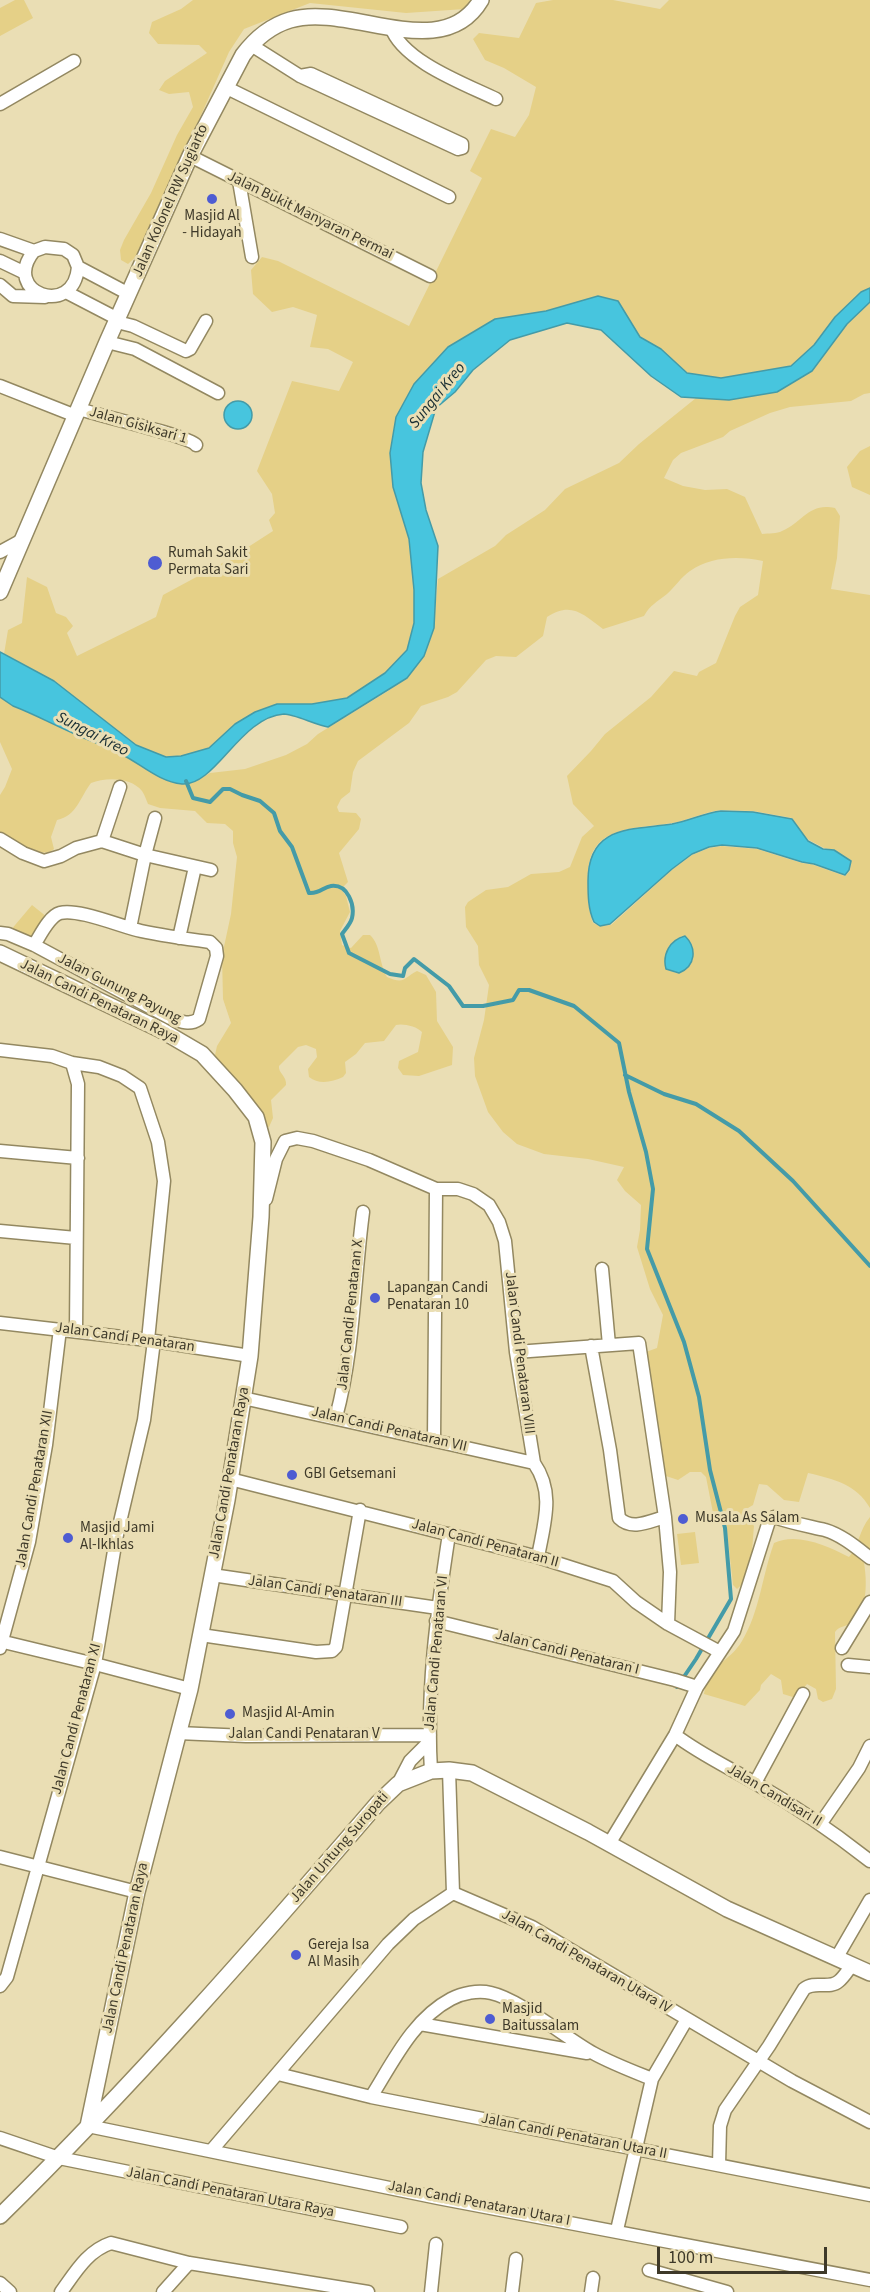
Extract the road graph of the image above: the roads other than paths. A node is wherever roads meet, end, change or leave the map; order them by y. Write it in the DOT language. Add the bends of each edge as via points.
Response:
graph roads {
  1 [pos="481,0"];
  2 [pos="391,27"];
  3 [pos="250,45"];
  4 [pos="74,62"];
  5 [pos="300,76"];
  6 [pos="225,87"];
  7 [pos="496,99"];
  8 [pos="0,104"];
  9 [pos="190,156"];
  10 [pos="239,181"];
  11 [pos="449,196"];
  12 [pos="0,239"];
  13 [pos="34,251"];
  14 [pos="252,257"];
  15 [pos="0,261"];
  16 [pos="78,267"];
  17 [pos="23,272"];
  18 [pos="430,276"];
  19 [pos="0,285"];
  20 [pos="66,292"];
  21 [pos="129,294"];
  22 [pos="46,297"];
  23 [pos="117,320"];
  24 [pos="206,321"];
  25 [pos="107,342"];
  26 [pos="0,386"];
  27 [pos="218,393"];
  28 [pos="78,413"];
  29 [pos="196,445"];
  30 [pos="22,540"];
  31 [pos="0,552"];
  32 [pos="0,592"];
  33 [pos="120,787"];
  34 [pos="155,818"];
  35 [pos="0,839"];
  36 [pos="102,842"];
  37 [pos="145,855"];
  38 [pos="195,867"];
  39 [pos="211,870"];
  40 [pos="130,928"];
  41 [pos="0,933"];
  42 [pos="178,938"];
  43 [pos="34,945"];
  44 [pos="0,953"];
  45 [pos="0,1050"];
  46 [pos="72,1063"];
  47 [pos="0,1151"];
  48 [pos="78,1158"];
  49 [pos="436,1189"];
  50 [pos="363,1212"];
  51 [pos="261,1217"];
  52 [pos="0,1231"];
  53 [pos="76,1238"];
  54 [pos="602,1269"];
  55 [pos="0,1323"];
  56 [pos="60,1329"];
  57 [pos="76,1331"];
  58 [pos="151,1341"];
  59 [pos="609,1345"];
  60 [pos="591,1346"];
  61 [pos="516,1352"];
  62 [pos="250,1356"];
  63 [pos="243,1398"];
  64 [pos="336,1418"];
  65 [pos="434,1440"];
  66 [pos="534,1463"];
  67 [pos="230,1479"];
  68 [pos="360,1510"];
  69 [pos="665,1517"];
  70 [pos="449,1534"];
  71 [pos="538,1557"];
  72 [pos="870,1558"];
  73 [pos="212,1575"];
  74 [pos="345,1595"];
  75 [pos="870,1602"];
  76 [pos="438,1608"];
  77 [pos="436,1621"];
  78 [pos="668,1624"];
  79 [pos="201,1635"];
  80 [pos="0,1644"];
  81 [pos="710,1646"];
  82 [pos="842,1648"];
  83 [pos="95,1664"];
  84 [pos="848,1665"];
  85 [pos="870,1667"];
  86 [pos="697,1688"];
  87 [pos="190,1689"];
  88 [pos="803,1694"];
  89 [pos="178,1733"];
  90 [pos="675,1735"];
  91 [pos="429,1738"];
  92 [pos="870,1746"];
  93 [pos="449,1770"];
  94 [pos="431,1771"];
  95 [pos="755,1783"];
  96 [pos="398,1784"];
  97 [pos="821,1823"];
  98 [pos="609,1844"];
  99 [pos="0,1857"];
  100 [pos="870,1861"];
  101 [pos="37,1865"];
  102 [pos="136,1892"];
  103 [pos="453,1893"];
  104 [pos="870,1900"];
  105 [pos="837,1957"];
  106 [pos="852,1965"];
  107 [pos="870,1973"];
  108 [pos="0,1986"];
  109 [pos="687,2019"];
  110 [pos="420,2024"];
  111 [pos="595,2054"];
  112 [pos="759,2061"];
  113 [pos="278,2074"];
  114 [pos="652,2079"];
  115 [pos="371,2097"];
  116 [pos="870,2122"];
  117 [pos="88,2126"];
  118 [pos="0,2138"];
  119 [pos="635,2149"];
  120 [pos="211,2151"];
  121 [pos="59,2158"];
  122 [pos="719,2164"];
  123 [pos="870,2194"];
  124 [pos="0,2216"];
  125 [pos="401,2227"];
  126 [pos="617,2230"];
  127 [pos="436,2244"];
  128 [pos="516,2259"];
  129 [pos="189,2263"];
  130 [pos="649,2270"];
  131 [pos="593,2278"];
  132 [pos="870,2280"];
  133 [pos="0,2283"];
  134 [pos="10,2292"];
  135 [pos="61,2292"];
  136 [pos="163,2292"];
  137 [pos="368,2292"];
  138 [pos="431,2292"];
  139 [pos="512,2292"];
  140 [pos="591,2292"];
  141 [pos="727,2292"];
  1 -- 2 [label="main road, Jalan Kolonel RW Sugiarto" via="469,17 448,27"];
  2 -- 3 [label="main road, Jalan Kolonel RW Sugiarto" via="336,17 302,17 275,26"];
  2 -- 7 [label="street" via="394,35 421,61"];
  3 -- 5 [label="street"];
  3 -- 6 [label="main road, Jalan Kolonel RW Sugiarto"];
  4 -- 8 [label="street"];
  5 -- 5 [label="street" via="311,74 462,144 462,148"];
  6 -- 9 [label="main road, Jalan Kolonel RW Sugiarto"];
  6 -- 11 [label="street"];
  9 -- 10 [label="street, Jalan Bukit Manyaran Permai"];
  9 -- 21 [label="main road, Jalan Kolonel RW Sugiarto"];
  10 -- 14 [label="street"];
  10 -- 18 [label="street, Jalan Bukit Manyaran Permai"];
  12 -- 13 [label="street"];
  13 -- 16 [label="street" via="45,247 64,249 73,255"];
  13 -- 17 [label="street"];
  15 -- 17 [label="street"];
  16 -- 20 [label="street" via="77,278"];
  16 -- 21 [label="street"];
  17 -- 22 [label="street" via="30,287"];
  19 -- 22 [label="street" via="13,296"];
  20 -- 22 [label="street"];
  20 -- 23 [label="street"];
  21 -- 23 [label="main road, Jalan Kolonel RW Sugiarto"];
  23 -- 24 [label="street" via="186,351"];
  23 -- 25 [label="main road, Jalan Kolonel RW Sugiarto"];
  25 -- 27 [label="street" via="135,349"];
  25 -- 28 [label="main road, Jalan Kolonel RW Sugiarto"];
  26 -- 28 [label="street, Jalan Gisiksari 1"];
  28 -- 29 [label="street, Jalan Gisiksari 1" via="172,434"];
  28 -- 30 [label="main road, Jalan Kolonel RW Sugiarto"];
  30 -- 31 [label="street"];
  30 -- 32 [label="main road, Jalan Kolonel RW Sugiarto"];
  33 -- 36 [label="street"];
  34 -- 37 [label="street"];
  35 -- 36 [label="street" via="44,861"];
  36 -- 37 [label="street"];
  37 -- 38 [label="street"];
  37 -- 40 [label="street"];
  38 -- 39 [label="street"];
  38 -- 42 [label="street"];
  40 -- 42 [label="street, Jalan Gunung Payung"];
  40 -- 43 [label="street, Jalan Gunung Payung" via="66,912 57,914"];
  41 -- 43 [label="street, Jalan Gunung Payung"];
  42 -- 43 [label="street, Jalan Gunung Payung" via="210,942 217,956 199,1019 188,1023 170,1018"];
  44 -- 51 [label="main road, Jalan Candi Penataran Raya" via="161,1030 202,1054 256,1117 263,1142"];
  45 -- 46 [label="street, Jalan Candi Penataran XI" via="52,1056"];
  46 -- 48 [label="street" via="78,1084"];
  46 -- 58 [label="street, Jalan Candi Penataran XI" via="99,1067 140,1088 158,1142 164,1181"];
  47 -- 48 [label="street"];
  48 -- 53 [label="street"];
  49 -- 51 [label="street, Jalan Candi Penataran VIII" via="369,1160 297,1138 285,1141 279,1150"];
  49 -- 61 [label="street, Jalan Candi Penataran VIII" via="473,1194 489,1205 499,1222 505,1241"];
  49 -- 65 [label="street"];
  50 -- 64 [label="street, Jalan Candi Penataran X" via="349,1350"];
  51 -- 62 [label="main road, Jalan Candi Penataran Raya"];
  52 -- 53 [label="street"];
  53 -- 57 [label="street"];
  54 -- 59 [label="street"];
  55 -- 56 [label="street, Jalan Candi Penataran"];
  56 -- 57 [label="street, Jalan Candi Penataran"];
  56 -- 80 [label="street, Jalan Candi Penataran XII" via="29,1542"];
  57 -- 58 [label="street, Jalan Candi Penataran"];
  58 -- 62 [label="street, Jalan Candi Penataran"];
  58 -- 83 [label="street, Jalan Candi Penataran XI" via="144,1420 116,1539"];
  59 -- 60 [label="street"];
  59 -- 69 [label="street" via="639,1343"];
  60 -- 61 [label="street"];
  60 -- 69 [label="street" via="619,1518 633,1526"];
  61 -- 66 [label="street, Jalan Candi Penataran VIII"];
  62 -- 63 [label="main road, Jalan Candi Penataran Raya"];
  63 -- 64 [label="street, Jalan Candi Penataran VII"];
  63 -- 67 [label="main road, Jalan Candi Penataran Raya"];
  64 -- 65 [label="street, Jalan Candi Penataran VII"];
  65 -- 66 [label="street, Jalan Candi Penataran VII"];
  66 -- 71 [label="street, Jalan Candi Penataran VIII" via="543,1476 548,1497"];
  67 -- 68 [label="street, Jalan Candi Penataran II"];
  67 -- 73 [label="main road, Jalan Candi Penataran Raya"];
  68 -- 70 [label="street, Jalan Candi Penataran II"];
  68 -- 74 [label="street"];
  69 -- 78 [label="street" via="670,1572"];
  70 -- 71 [label="street, Jalan Candi Penataran II"];
  70 -- 76 [label="street, Jalan Candi Penataran VI"];
  71 -- 78 [label="street, Jalan Candi Penataran II" via="613,1581"];
  72 -- 81 [label="street" via="828,1531 771,1518 734,1631"];
  73 -- 74 [label="street, Jalan Candi Penataran III"];
  73 -- 79 [label="main road, Jalan Candi Penataran Raya"];
  74 -- 76 [label="street, Jalan Candi Penataran III"];
  74 -- 79 [label="street" via="332,1651"];
  75 -- 82 [label="street"];
  76 -- 77 [label="street, Jalan Candi Penataran VI"];
  77 -- 86 [label="street, Jalan Candi Penataran I"];
  77 -- 91 [label="street, Jalan Candi Penataran VI"];
  78 -- 81 [label="street, Jalan Candi Penataran II"];
  79 -- 87 [label="main road, Jalan Candi Penataran Raya"];
  80 -- 83 [label="street"];
  81 -- 86 [label="street"];
  83 -- 87 [label="street"];
  83 -- 101 [label="street, Jalan Candi Penataran XI"];
  84 -- 85 [label="street"];
  86 -- 90 [label="street"];
  87 -- 89 [label="main road, Jalan Candi Penataran Raya"];
  88 -- 95 [label="street"];
  89 -- 91 [label="street, Jalan Candi Penataran V"];
  89 -- 102 [label="main road, Jalan Candi Penataran Raya"];
  90 -- 95 [label="street, Jalan Candisari II" via="699,1753"];
  90 -- 98 [label="street"];
  91 -- 94 [label="street, Jalan Candi Penataran VI"];
  91 -- 96 [label="street"];
  92 -- 97 [label="street"];
  93 -- 94 [label="main road, Jalan Untung Suropati"];
  93 -- 98 [label="main road, Jalan Untung Suropati" via="472,1773"];
  93 -- 103 [label="street"];
  94 -- 96 [label="main road, Jalan Untung Suropati"];
  95 -- 97 [label="street, Jalan Candisari II"];
  96 -- 117 [label="main road, Jalan Untung Suropati" via="231,1973"];
  97 -- 100 [label="street, Jalan Candisari II"];
  98 -- 105 [label="main road, Jalan Untung Suropati" via="727,1908"];
  99 -- 101 [label="street"];
  101 -- 102 [label="street"];
  101 -- 108 [label="street, Jalan Candi Penataran XI" via="7,1977"];
  102 -- 117 [label="main road, Jalan Candi Penataran Raya"];
  103 -- 109 [label="street, Jalan Candi Penataran Utara IV" via="532,1927"];
  103 -- 113 [label="street" via="414,1919 388,1944"];
  104 -- 105 [label="street"];
  105 -- 106 [label="main road, Jalan Untung Suropati"];
  106 -- 107 [label="main road, Jalan Untung Suropati"];
  106 -- 112 [label="street" via="835,1984 812,1984 804,1989"];
  109 -- 112 [label="street, Jalan Candi Penataran Utara IV"];
  109 -- 114 [label="street"];
  110 -- 111 [label="street"];
  110 -- 111 [label="street" via="452,1998 490,1993"];
  110 -- 115 [label="street"];
  111 -- 114 [label="street"];
  112 -- 116 [label="street, Jalan Candi Penataran Utara IV"];
  112 -- 122 [label="street" via="723,2116"];
  113 -- 115 [label="street, Jalan Candi Penataran Utara II"];
  113 -- 120 [label="street"];
  114 -- 119 [label="street"];
  115 -- 119 [label="street, Jalan Candi Penataran Utara II"];
  117 -- 120 [label="street, Jalan Candi Penataran Utara I"];
  117 -- 121 [label="main road, Jalan Untung Suropati"];
  118 -- 121 [label="street, Jalan Candi Penataran Utara Raya"];
  119 -- 122 [label="street, Jalan Candi Penataran Utara II"];
  119 -- 126 [label="street"];
  120 -- 126 [label="street, Jalan Candi Penataran Utara I"];
  121 -- 124 [label="main road, Jalan Untung Suropati"];
  121 -- 125 [label="street, Jalan Candi Penataran Utara Raya"];
  122 -- 123 [label="street, Jalan Candi Penataran Utara II"];
  126 -- 132 [label="street, Jalan Candi Penataran Utara I"];
  127 -- 138 [label="street"];
  128 -- 139 [label="street"];
  129 -- 135 [label="street" via="111,2243 91,2254"];
  129 -- 136 [label="street"];
  129 -- 137 [label="street"];
  130 -- 141 [label="street"];
  131 -- 140 [label="street"];
  133 -- 134 [label="street"];
}
